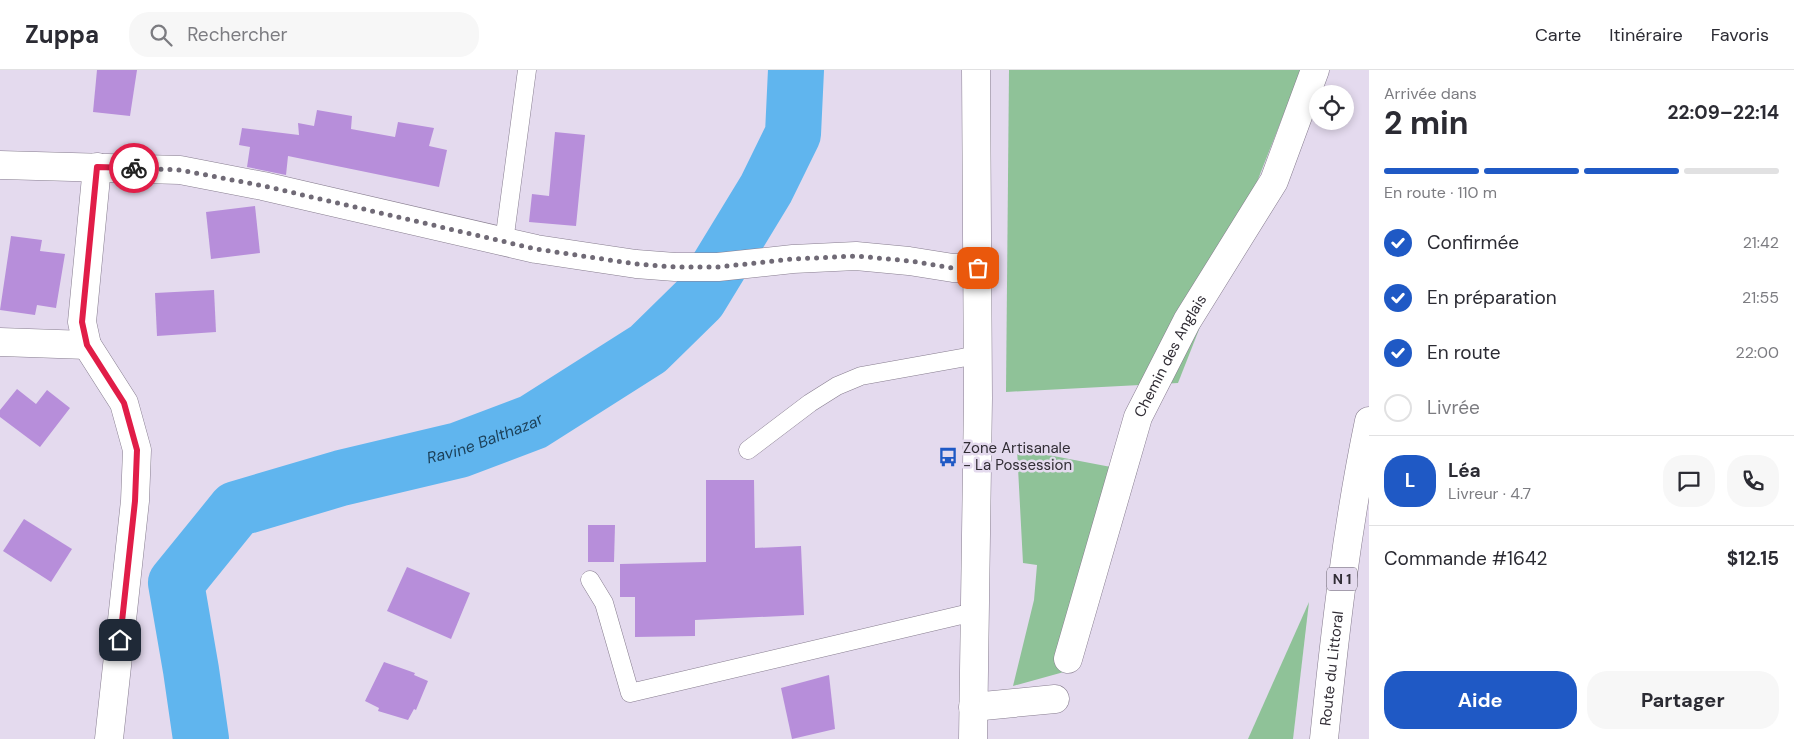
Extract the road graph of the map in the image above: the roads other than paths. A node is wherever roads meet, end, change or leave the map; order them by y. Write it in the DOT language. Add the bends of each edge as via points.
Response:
graph roads {
  1 [pos="527,70"];
  2 [pos="976,70"];
  3 [pos="1316,70"];
  4 [pos="0,165"];
  5 [pos="97,167"];
  6 [pos="504,242"];
  7 [pos="978,268"];
  8 [pos="0,342"];
  9 [pos="87,345"];
  10 [pos="978,355"];
  11 [pos="1369,421"];
  12 [pos="748,450"];
  13 [pos="590,580"];
  14 [pos="974,612"];
  15 [pos="1068,659"];
  16 [pos="1055,698"];
  17 [pos="973,707"];
  18 [pos="109,739"];
  19 [pos="972,739"];
  20 [pos="1324,739"];
  1 -- 6 [label="lane"];
  2 -- 7 [label="main road"];
  3 -- 15 [label="main road, Chemin des Anglais" via="1274,181 1187,321 1138,417"];
  4 -- 5 [label="main road"];
  5 -- 6 [label="main road" via="180,170"];
  5 -- 9 [label="main road" via="82,322"];
  6 -- 7 [label="main road" via="636,264 675,267 718,267 856,256"];
  7 -- 10 [label="main road"];
  8 -- 9 [label="main road"];
  9 -- 18 [label="main road" via="124,403 137,450 135,501"];
  10 -- 12 [label="lane" via="861,376 810,403"];
  10 -- 14 [label="main road"];
  11 -- 20 [label="main road, Route du Littoral / N 1" via="1358,470 1338,609"];
  13 -- 14 [label="lane" via="604,603 630,693"];
  14 -- 17 [label="main road"];
  16 -- 17 [label="main road"];
  17 -- 19 [label="main road"];
}
